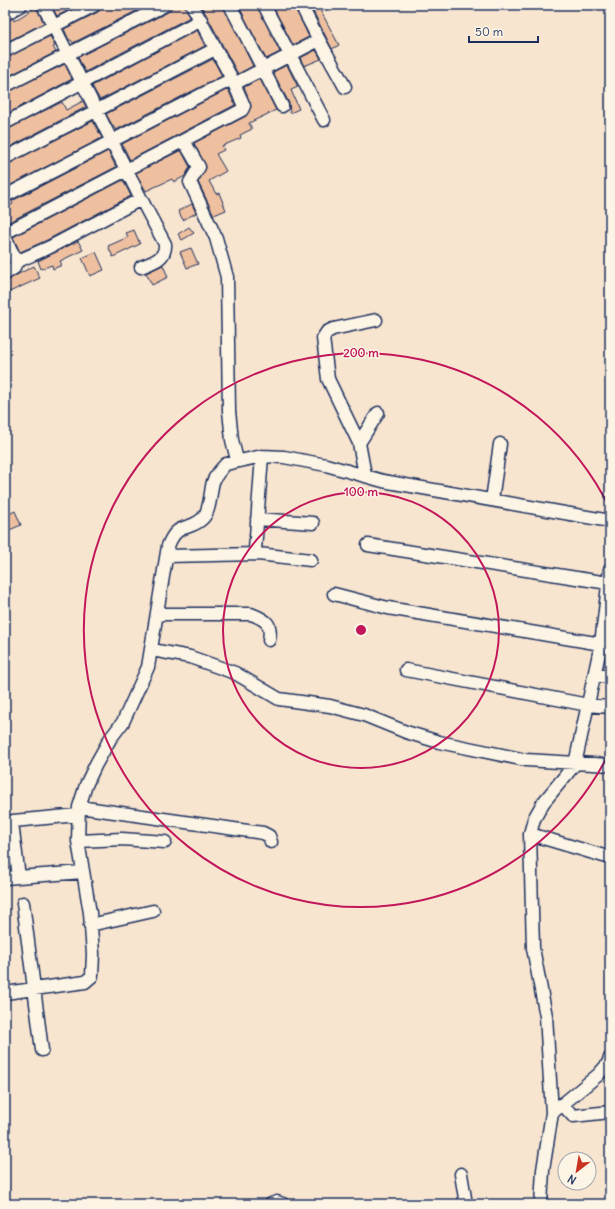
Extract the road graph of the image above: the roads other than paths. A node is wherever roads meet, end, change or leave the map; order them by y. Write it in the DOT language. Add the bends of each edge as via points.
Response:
graph roads {
  1 [pos="21,5"];
  2 [pos="43,5"];
  3 [pos="95,5"];
  4 [pos="165,5"];
  5 [pos="192,5"];
  6 [pos="230,5"];
  7 [pos="264,5"];
  8 [pos="301,5"];
  9 [pos="5,14"];
  10 [pos="200,20"];
  11 [pos="54,26"];
  12 [pos="319,40"];
  13 [pos="215,49"];
  14 [pos="5,52"];
  15 [pos="69,54"];
  16 [pos="291,56"];
  17 [pos="263,70"];
  18 [pos="233,81"];
  19 [pos="83,83"];
  20 [pos="5,86"];
  21 [pos="345,87"];
  22 [pos="282,106"];
  23 [pos="97,111"];
  24 [pos="324,120"];
  25 [pos="5,123"];
  26 [pos="112,140"];
  27 [pos="184,141"];
  28 [pos="5,158"];
  29 [pos="128,170"];
  30 [pos="5,196"];
  31 [pos="141,199"];
  32 [pos="5,233"];
  33 [pos="5,237"];
  34 [pos="16,262"];
  35 [pos="141,266"];
  36 [pos="5,274"];
  37 [pos="376,320"];
  38 [pos="378,413"];
  39 [pos="359,443"];
  40 [pos="500,444"];
  41 [pos="262,456"];
  42 [pos="237,460"];
  43 [pos="365,475"];
  44 [pos="492,500"];
  45 [pos="257,519"];
  46 [pos="610,521"];
  47 [pos="312,523"];
  48 [pos="368,544"];
  49 [pos="258,554"];
  50 [pos="167,556"];
  51 [pos="311,560"];
  52 [pos="610,569"];
  53 [pos="608,583"];
  54 [pos="334,594"];
  55 [pos="158,614"];
  56 [pos="269,640"];
  57 [pos="601,644"];
  58 [pos="152,650"];
  59 [pos="406,670"];
  60 [pos="595,674"];
  61 [pos="610,677"];
  62 [pos="588,705"];
  63 [pos="610,707"];
  64 [pos="575,764"];
  65 [pos="610,765"];
  66 [pos="79,811"];
  67 [pos="530,834"];
  68 [pos="78,841"];
  69 [pos="166,842"];
  70 [pos="271,842"];
  71 [pos="607,857"];
  72 [pos="83,872"];
  73 [pos="19,877"];
  74 [pos="5,878"];
  75 [pos="23,903"];
  76 [pos="153,911"];
  77 [pos="90,925"];
  78 [pos="33,989"];
  79 [pos="5,993"];
  80 [pos="42,1050"];
  81 [pos="610,1058"];
  82 [pos="562,1104"];
  83 [pos="610,1112"];
  84 [pos="552,1113"];
  85 [pos="461,1174"];
  86 [pos="271,1204"];
  87 [pos="283,1204"];
  88 [pos="466,1204"];
  89 [pos="541,1204"];
  1 -- 9 [label="street"];
  2 -- 11 [label="street"];
  3 -- 11 [label="street"];
  4 -- 15 [label="street"];
  5 -- 10 [label="street"];
  6 -- 17 [label="street"];
  7 -- 16 [label="street"];
  8 -- 12 [label="street"];
  10 -- 13 [label="street"];
  10 -- 19 [label="street"];
  11 -- 14 [label="street"];
  11 -- 15 [label="street"];
  12 -- 16 [label="street"];
  12 -- 21 [label="street"];
  13 -- 18 [label="street"];
  13 -- 23 [label="street"];
  15 -- 19 [label="street"];
  15 -- 20 [label="street"];
  16 -- 17 [label="street"];
  16 -- 24 [label="street"];
  17 -- 18 [label="street"];
  17 -- 22 [label="street"];
  18 -- 26 [label="street"];
  18 -- 27 [label="street" via="244,109"];
  19 -- 23 [label="street"];
  19 -- 25 [label="street"];
  23 -- 26 [label="street"];
  23 -- 28 [label="street"];
  26 -- 29 [label="street"];
  26 -- 30 [label="street"];
  27 -- 29 [label="street"];
  27 -- 42 [label="street" via="199,166 199,170 191,178 191,185 216,238 228,282 229,411"];
  29 -- 31 [label="street"];
  29 -- 32 [label="street"];
  31 -- 34 [label="street"];
  31 -- 35 [label="street" via="165,244 165,250 159,260"];
  33 -- 34 [label="street"];
  34 -- 36 [label="street" via="14,268"];
  37 -- 39 [label="street" via="332,329 323,338 328,379"];
  38 -- 39 [label="street"];
  39 -- 43 [label="street"];
  40 -- 44 [label="street"];
  41 -- 42 [label="street"];
  41 -- 43 [label="street" via="284,457"];
  41 -- 45 [label="street"];
  42 -- 50 [label="street" via="226,464 217,474 212,485 207,512 198,522 182,527 174,533"];
  43 -- 44 [label="street" via="383,481"];
  44 -- 46 [label="street"];
  45 -- 47 [label="street"];
  45 -- 49 [label="street" via="255,550"];
  48 -- 53 [label="street"];
  49 -- 50 [label="street"];
  49 -- 51 [label="street"];
  50 -- 55 [label="street"];
  52 -- 53 [label="street"];
  53 -- 57 [label="street"];
  54 -- 57 [label="street" via="388,608"];
  55 -- 56 [label="street" via="251,614 260,617 269,626"];
  55 -- 58 [label="street"];
  57 -- 60 [label="street"];
  58 -- 64 [label="street" via="190,657 235,674 279,699 364,714 406,732 439,742 526,760"];
  58 -- 66 [label="street" via="141,685 123,722 96,764 86,785"];
  59 -- 62 [label="street"];
  60 -- 61 [label="street"];
  60 -- 62 [label="street"];
  62 -- 63 [label="street"];
  62 -- 64 [label="street"];
  64 -- 65 [label="street"];
  64 -- 67 [label="street" via="543,803 534,819"];
  66 -- 68 [label="street"];
  66 -- 70 [label="street" via="263,833 269,836"];
  66 -- 73 [label="street" via="12,822"];
  67 -- 71 [label="street"];
  67 -- 84 [label="street" via="533,948 546,1016"];
  68 -- 69 [label="street" via="122,839"];
  68 -- 72 [label="street"];
  72 -- 73 [label="street"];
  72 -- 77 [label="street"];
  73 -- 74 [label="street"];
  75 -- 78 [label="street"];
  76 -- 77 [label="street"];
  77 -- 78 [label="street" via="93,954 90,979"];
  78 -- 79 [label="street"];
  78 -- 80 [label="street"];
  81 -- 82 [label="street" via="607,1066 598,1075"];
  82 -- 83 [label="street" via="573,1116"];
  82 -- 84 [label="street"];
  84 -- 89 [label="street" via="543,1170"];
  85 -- 88 [label="street"];
  86 -- 87 [label="street"];
}
